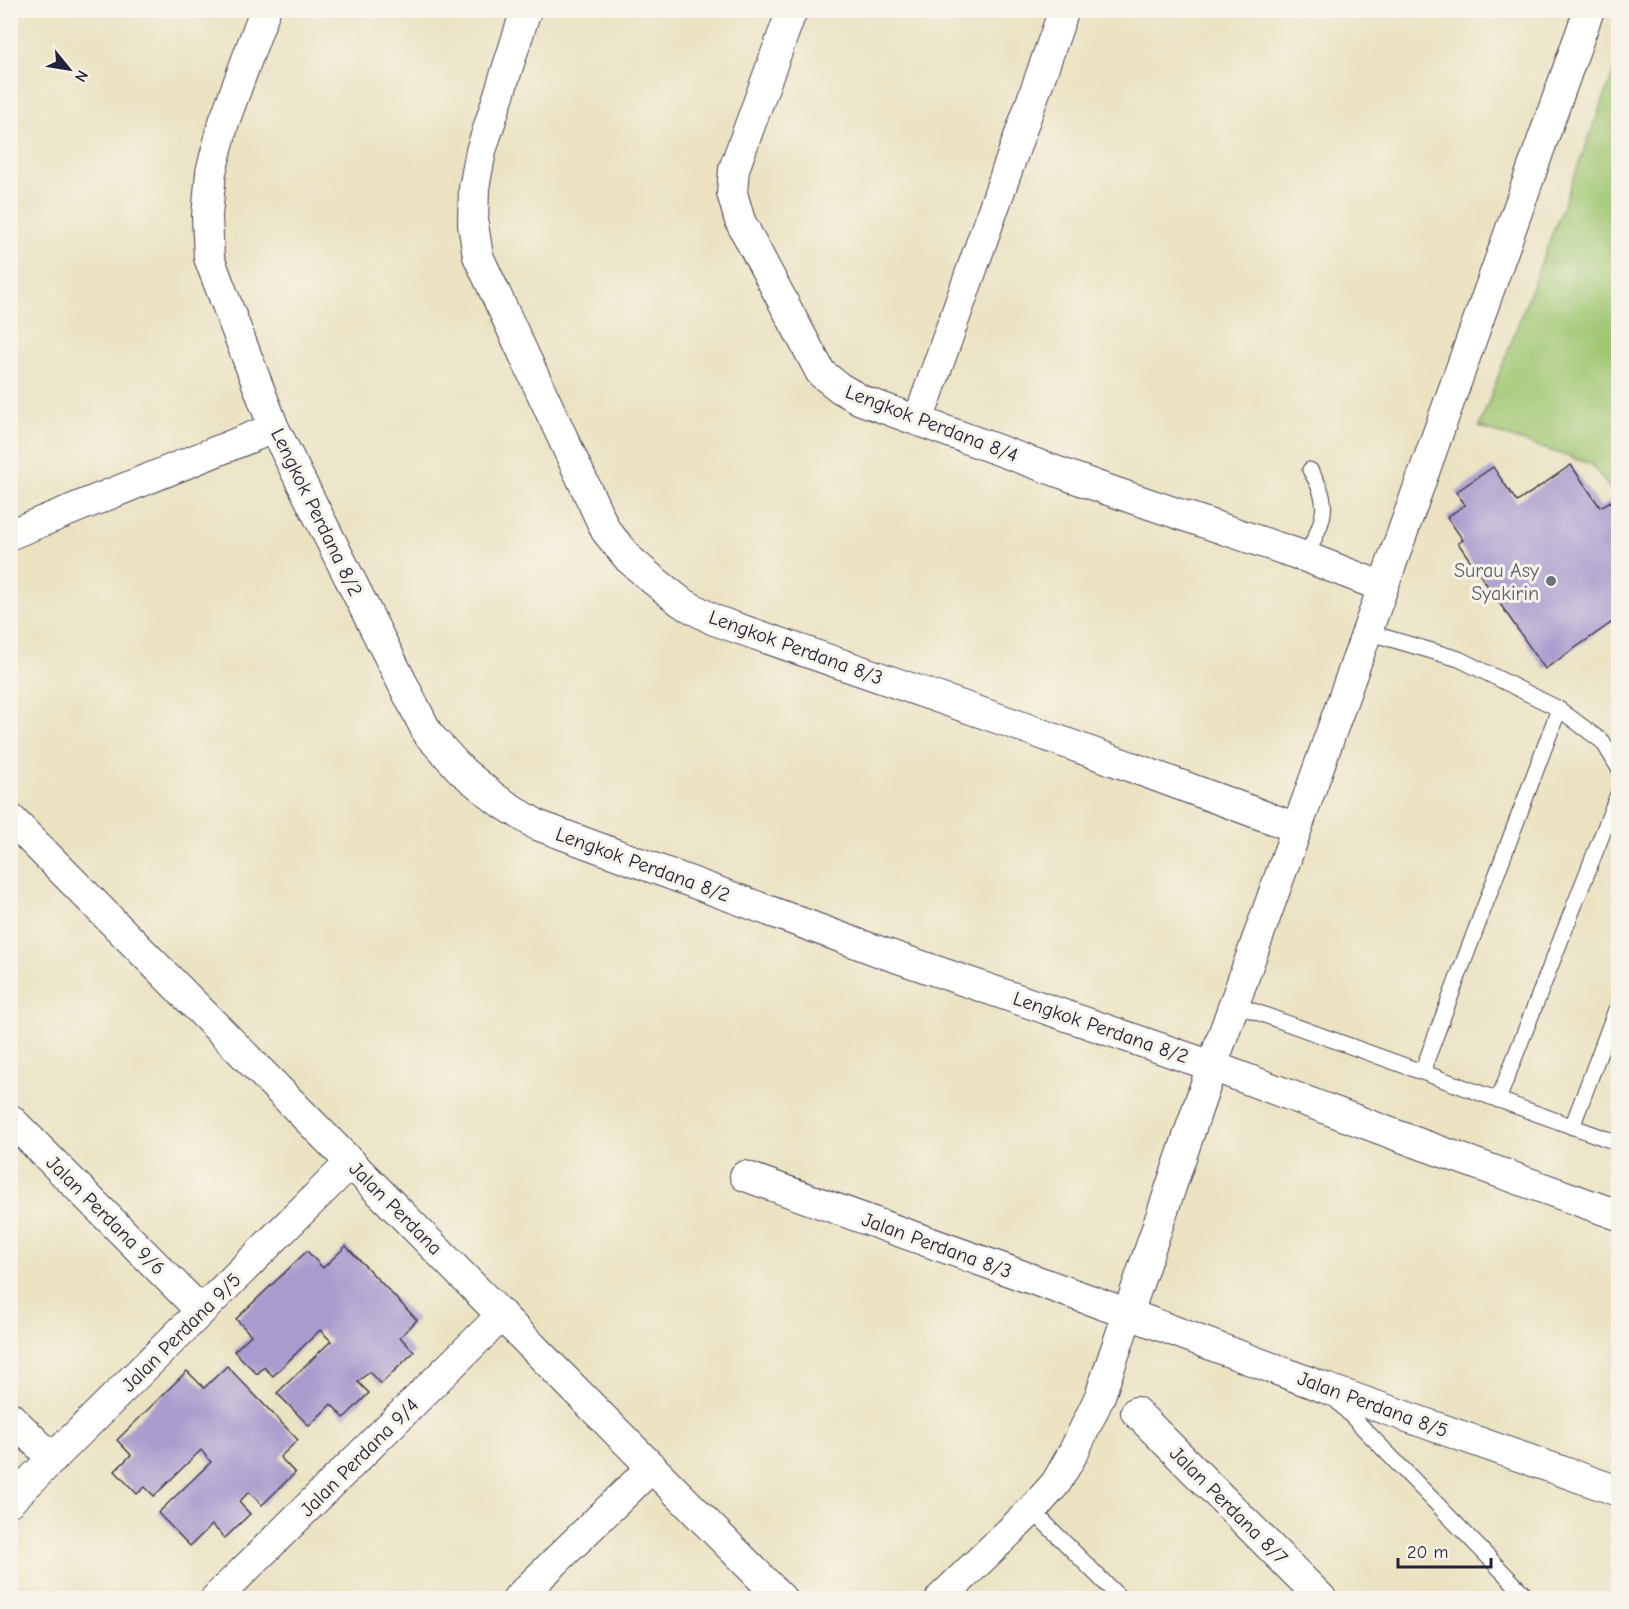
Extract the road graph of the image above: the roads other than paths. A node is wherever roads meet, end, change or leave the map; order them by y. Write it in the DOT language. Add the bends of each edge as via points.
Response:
graph roads {
  1 [pos="265,10"];
  2 [pos="526,10"];
  3 [pos="792,10"];
  4 [pos="1064,10"];
  5 [pos="1589,10"];
  6 [pos="918,421"];
  7 [pos="274,428"];
  8 [pos="1310,470"];
  9 [pos="11,534"];
  10 [pos="1306,557"];
  11 [pos="1383,587"];
  12 [pos="1367,632"];
  13 [pos="1559,709"];
  14 [pos="1618,767"];
  15 [pos="1618,794"];
  16 [pos="10,818"];
  17 [pos="1297,828"];
  18 [pos="1234,1004"];
  19 [pos="1618,1004"];
  20 [pos="1212,1066"];
  21 [pos="1422,1072"];
  22 [pos="1498,1100"];
  23 [pos="10,1119"];
  24 [pos="1572,1127"];
  25 [pos="1618,1143"];
  26 [pos="351,1162"];
  27 [pos="745,1176"];
  28 [pos="1618,1215"];
  29 [pos="201,1311"];
  30 [pos="1129,1314"];
  31 [pos="502,1315"];
  32 [pos="1325,1388"];
  33 [pos="1136,1412"];
  34 [pos="10,1417"];
  35 [pos="52,1459"];
  36 [pos="652,1467"];
  37 [pos="1618,1491"];
  38 [pos="10,1501"];
  39 [pos="1032,1510"];
  40 [pos="216,1599"];
  41 [pos="518,1599"];
  42 [pos="782,1599"];
  43 [pos="941,1599"];
  44 [pos="1120,1599"];
  45 [pos="1321,1599"];
  46 [pos="1528,1599"];
  1 -- 7 [label="street, Lengkok Perdana 8/2" via="224,122 211,172 207,216 209,258"];
  2 -- 17 [label="street, Lengkok Perdana 8/3" via="479,161 473,224 478,256 606,531 630,559 681,603 714,620"];
  3 -- 6 [label="street, Lengkok Perdana 8/4" via="734,169 732,193 740,221 821,373 861,400"];
  4 -- 6 [label="street"];
  5 -- 11 [label="street"];
  6 -- 10 [label="street, Lengkok Perdana 8/4"];
  7 -- 9 [label="street"];
  7 -- 20 [label="street, Lengkok Perdana 8/2" via="428,735 496,800 537,825 864,946"];
  8 -- 10 [label="lane" via="1323,497 1323,517"];
  10 -- 11 [label="street, Lengkok Perdana 8/4"];
  11 -- 12 [label="street"];
  12 -- 13 [label="lane" via="1459,660"];
  12 -- 17 [label="street"];
  13 -- 14 [label="lane" via="1603,742"];
  13 -- 21 [label="lane"];
  15 -- 22 [label="lane"];
  16 -- 26 [label="street, Jalan Perdana"];
  17 -- 18 [label="street"];
  18 -- 20 [label="street"];
  18 -- 21 [label="lane"];
  19 -- 24 [label="lane"];
  20 -- 28 [label="street, Lengkok Perdana 8/2"];
  20 -- 30 [label="street"];
  21 -- 22 [label="lane"];
  22 -- 24 [label="lane"];
  23 -- 29 [label="street, Jalan Perdana 9/6"];
  24 -- 25 [label="lane"];
  26 -- 29 [label="street, Jalan Perdana 9/5"];
  26 -- 31 [label="street, Jalan Perdana"];
  27 -- 30 [label="street, Jalan Perdana 8/3"];
  29 -- 35 [label="street, Jalan Perdana 9/5"];
  30 -- 32 [label="street, Jalan Perdana 8/5"];
  30 -- 39 [label="street" via="1100,1396 1073,1453 1056,1483"];
  31 -- 36 [label="street, Jalan Perdana"];
  31 -- 40 [label="street, Jalan Perdana 9/4"];
  32 -- 37 [label="street, Jalan Perdana 8/5"];
  32 -- 46 [label="lane"];
  33 -- 45 [label="street, Jalan Perdana 8/7"];
  34 -- 35 [label="street"];
  35 -- 38 [label="street, Jalan Perdana 9/5"];
  36 -- 41 [label="street"];
  36 -- 42 [label="street, Jalan Perdana"];
  39 -- 43 [label="street"];
  39 -- 44 [label="lane"];
}
